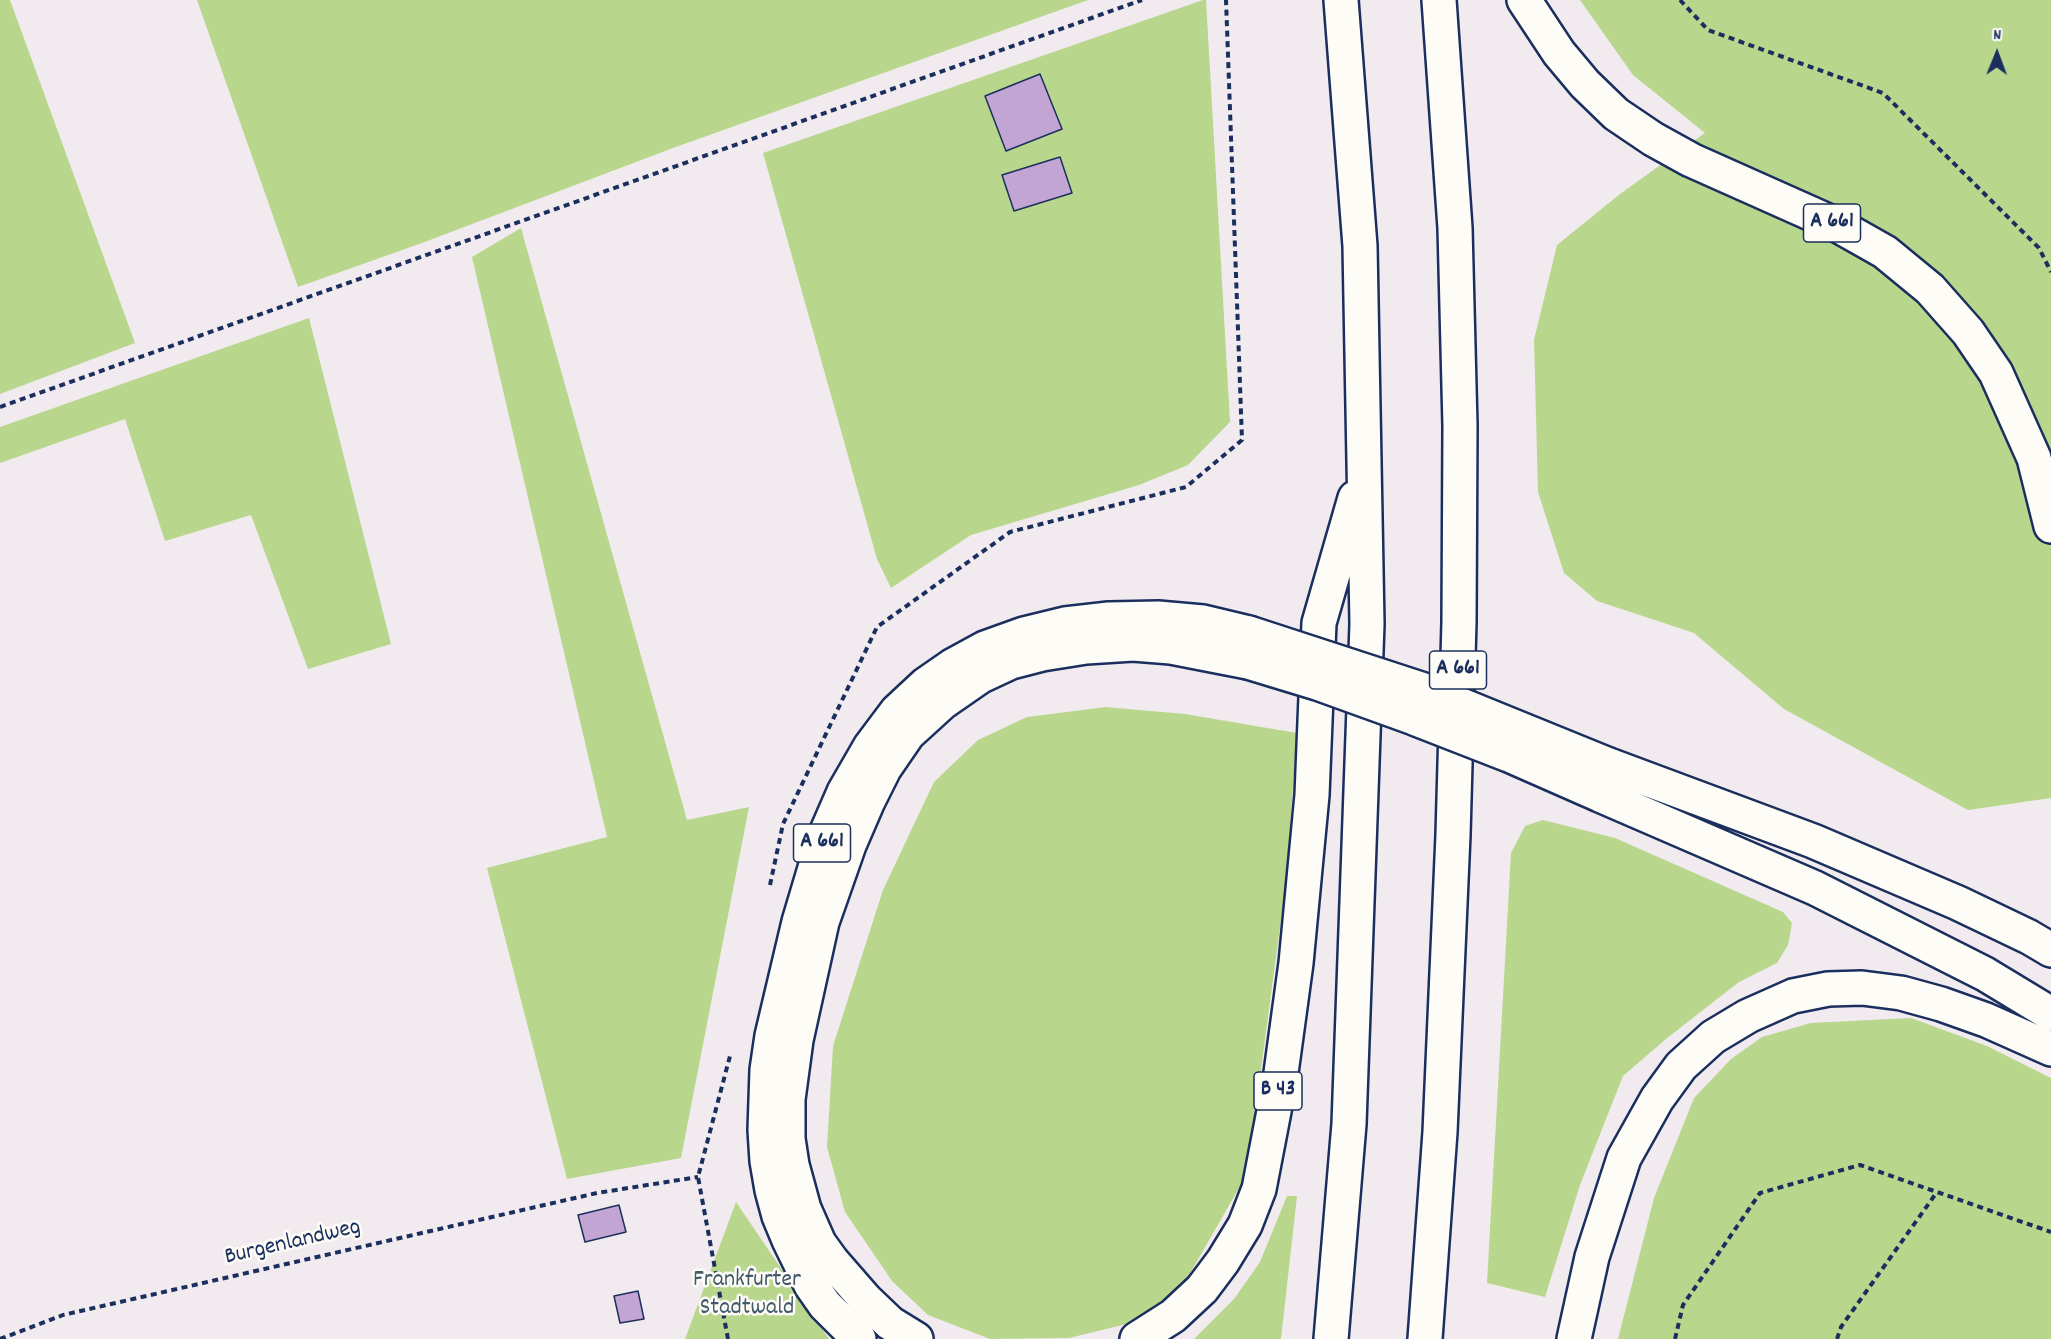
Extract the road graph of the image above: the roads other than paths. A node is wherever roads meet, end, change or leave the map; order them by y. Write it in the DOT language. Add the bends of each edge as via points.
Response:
graph roads {
  1 [pos="1341,0"];
  2 [pos="1439,0"];
  3 [pos="1524,0"];
  4 [pos="1364,464"];
  5 [pos="2051,526"];
  6 [pos="1249,647"];
  7 [pos="1604,780"];
  8 [pos="2051,950"];
  9 [pos="2051,1014"];
  10 [pos="2051,1049"];
  11 [pos="859,1339"];
  12 [pos="916,1339"];
  13 [pos="1137,1339"];
  14 [pos="1331,1339"];
  15 [pos="1425,1339"];
  16 [pos="1574,1339"];
  1 -- 4 [label="highway" via="1360,246"];
  2 -- 15 [label="highway, A 661" via="1455,228 1459,622 1440,1132"];
  3 -- 5 [label="highway, A 661" via="1559,53 1616,114 1691,160 1839,226 1885,252 1930,290 1968,332 1996,373 2034,459"];
  4 -- 13 [label="highway, B 43" via="1319,623 1312,795 1296,963 1280,1080 1258,1189 1245,1225 1202,1289 1173,1316"];
  4 -- 14 [label="highway" via="1367,624 1349,1124"];
  6 -- 7 [label="highway, A 661, bridge" via="1427,691"];
  6 -- 11 [label="highway, A 661" via="1203,622 1158,618 1065,624 985,648 926,684 897,711 844,792 824,838 799,922 772,1036 765,1130 772,1190 789,1240 825,1305"];
  6 -- 12 [label="highway" via="1133,644 1086,647 1011,662 981,675 908,734 868,801 822,922 796,1040 788,1099 788,1139 804,1209 819,1243 866,1300 890,1323"];
  7 -- 8 [label="highway, A 661" via="1813,841 1959,903"];
  7 -- 9 [label="highway, A 661" via="1985,974"];
  10 -- 16 [label="highway" via="1941,1004 1862,988 1793,996 1713,1037 1682,1066 1657,1099 1624,1158 1592,1257"];
}
